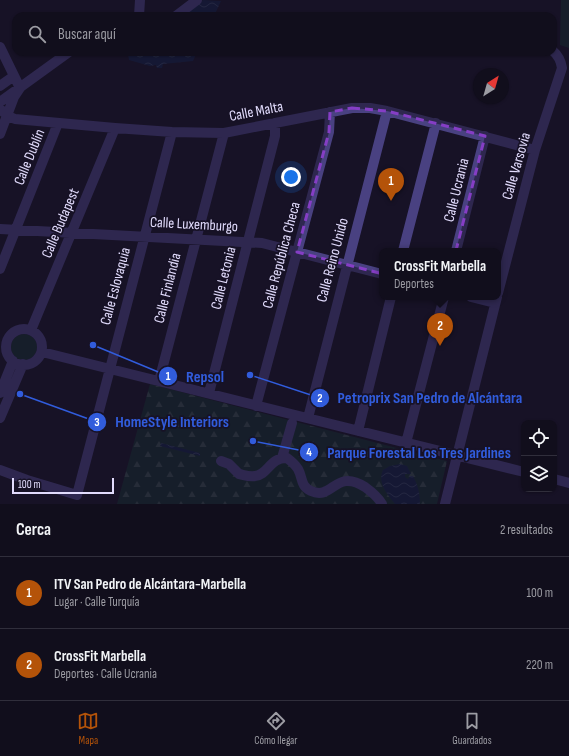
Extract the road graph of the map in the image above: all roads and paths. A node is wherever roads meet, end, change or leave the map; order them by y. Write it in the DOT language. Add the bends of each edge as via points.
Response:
graph roads {
  1 [pos="140,0"];
  2 [pos="197,0"];
  3 [pos="139,12"];
  4 [pos="181,12"];
  5 [pos="0,47"];
  6 [pos="557,55"];
  7 [pos="64,56"];
  8 [pos="14,76"];
  9 [pos="0,86"];
  10 [pos="20,88"];
  11 [pos="0,102"];
  12 [pos="388,111"];
  13 [pos="330,112"];
  14 [pos="4,113"];
  15 [pos="58,123"];
  16 [pos="274,123"];
  17 [pos="436,123"];
  18 [pos="115,128"];
  19 [pos="172,132"];
  20 [pos="224,133"];
  21 [pos="0,134"];
  22 [pos="485,136"];
  23 [pos="535,150"];
  24 [pos="0,229"];
  25 [pos="16,230"];
  26 [pos="72,232"];
  27 [pos="144,237"];
  28 [pos="196,239"];
  29 [pos="248,242"];
  30 [pos="404,248"];
  31 [pos="457,248"];
  32 [pos="297,252"];
  33 [pos="347,265"];
  34 [pos="0,269"];
  35 [pos="379,273"];
  36 [pos="501,281"];
  37 [pos="391,300"];
  38 [pos="443,300"];
  39 [pos="496,300"];
  40 [pos="31,330"];
  41 [pos="3,342"];
  42 [pos="42,352"];
  43 [pos="18,363"];
  44 [pos="109,369"];
  45 [pos="159,381"];
  46 [pos="0,393"];
  47 [pos="209,393"];
  48 [pos="256,406"];
  49 [pos="0,418"];
  50 [pos="308,418"];
  51 [pos="292,423"];
  52 [pos="358,431"];
  53 [pos="406,443"];
  54 [pos="458,455"];
  55 [pos="282,458"];
  56 [pos="221,461"];
  57 [pos="0,470"];
  58 [pos="521,471"];
  59 [pos="557,480"];
  60 [pos="569,483"];
  61 [pos="382,504"];
  62 [pos="445,504"];
  1 -- 3 [label="street"];
  2 -- 4 [label="street"];
  5 -- 8 [label="street"];
  6 -- 23 [label="street, Calle Varsovia" via="562,68"];
  7 -- 10 [label="street"];
  8 -- 9 [label="street"];
  8 -- 10 [label="street"];
  10 -- 11 [label="street"];
  10 -- 14 [label="street"];
  12 -- 13 [label="street, Calle Malta" via="352,108"];
  12 -- 17 [label="street, Calle Malta"];
  12 -- 33 [label="street, Calle Reino Unido"];
  13 -- 16 [label="street, Calle Malta"];
  13 -- 32 [label="street, Calle República Checa" via="330,132"];
  14 -- 15 [label="street, Calle Malta" via="15,119"];
  14 -- 21 [label="street"];
  15 -- 18 [label="street, Calle Malta"];
  15 -- 25 [label="street, Calle Dublín"];
  16 -- 20 [label="street, Calle Malta"];
  16 -- 29 [label="street, Calle Letonia" via="275,136"];
  17 -- 22 [label="street, Calle Malta"];
  17 -- 30 [label="street"];
  18 -- 19 [label="street, Calle Malta"];
  18 -- 26 [label="street, Calle Budapest"];
  19 -- 20 [label="street, Calle Malta"];
  19 -- 27 [label="street, Calle Eslovaquia"];
  20 -- 28 [label="street, Calle Finlandia"];
  22 -- 23 [label="street, Calle Malta"];
  22 -- 31 [label="street, Calle Ucrania"];
  23 -- 36 [label="street, Calle Varsovia"];
  24 -- 25 [label="street, Calle Luxemburgo"];
  25 -- 26 [label="street, Calle Luxemburgo"];
  25 -- 34 [label="street, Calle Dublín"];
  26 -- 27 [label="street, Calle Luxemburgo"];
  26 -- 40 [label="street, Calle Budapest"];
  27 -- 28 [label="street, Calle Luxemburgo"];
  27 -- 44 [label="street, Calle Eslovaquia"];
  28 -- 29 [label="street, Calle Luxemburgo"];
  28 -- 45 [label="street, Calle Finlandia"];
  29 -- 32 [label="street, Calle Luxemburgo"];
  29 -- 47 [label="street, Calle Letonia"];
  32 -- 33 [label="street, Calle Luxemburgo"];
  32 -- 48 [label="street, Calle República Checa"];
  33 -- 35 [label="street, Calle Luxemburgo"];
  33 -- 50 [label="street, Calle Reino Unido"];
  37 -- 52 [label="street"];
  38 -- 53 [label="street"];
  39 -- 54 [label="street"];
  40 -- 41 [label="street" via="17,330"];
  40 -- 42 [label="street" via="41,341"];
  41 -- 43 [label="street" via="8,356"];
  42 -- 43 [label="street" via="37,360 30,364"];
  42 -- 44 [label="street"];
  43 -- 46 [label="street"];
  43 -- 49 [label="street"];
  44 -- 45 [label="street"];
  44 -- 57 [label="street, Calle Eslovaquia" via="77,495"];
  45 -- 47 [label="street"];
  47 -- 48 [label="street"];
  48 -- 50 [label="street"];
  50 -- 52 [label="street"];
  51 -- 55 [label="street"];
  52 -- 53 [label="street"];
  53 -- 54 [label="street"];
  54 -- 58 [label="street"];
  54 -- 62 [label="street"];
  55 -- 56 [label="street" via="256,476 239,474 229,464"];
  55 -- 61 [label="street" via="287,458 295,465 302,483 313,492 323,493 349,480 369,490"];
  59 -- 60 [label="street"];
}
